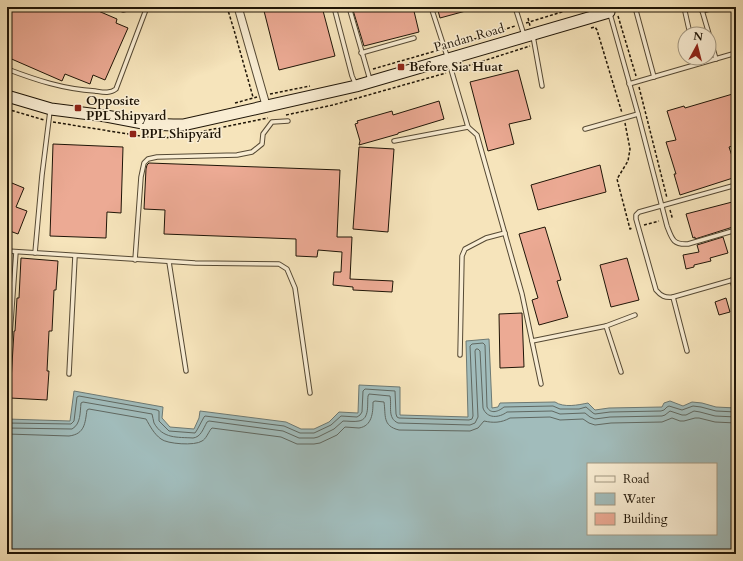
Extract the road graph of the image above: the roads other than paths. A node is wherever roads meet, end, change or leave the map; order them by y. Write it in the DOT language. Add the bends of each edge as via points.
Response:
graph roads {
  1 [pos="133,7"];
  2 [pos="147,7"];
  3 [pos="238,7"];
  4 [pos="334,7"];
  5 [pos="349,7"];
  6 [pos="431,7"];
  7 [pos="522,7"];
  8 [pos="635,7"];
  9 [pos="684,7"];
  10 [pos="717,7"];
  11 [pos="516,8"];
  12 [pos="701,9"];
  13 [pos="123,10"];
  14 [pos="611,11"];
  15 [pos="688,26"];
  16 [pos="706,26"];
  17 [pos="528,35"];
  18 [pos="414,38"];
  19 [pos="362,53"];
  20 [pos="446,54"];
  21 [pos="736,54"];
  22 [pos="717,59"];
  23 [pos="692,66"];
  24 [pos="7,68"];
  25 [pos="369,76"];
  26 [pos="654,77"];
  27 [pos="629,84"];
  28 [pos="356,86"];
  29 [pos="542,86"];
  30 [pos="7,96"];
  31 [pos="265,100"];
  32 [pos="50,109"];
  33 [pos="638,114"];
  34 [pos="288,121"];
  35 [pos="468,126"];
  36 [pos="585,129"];
  37 [pos="394,141"];
  38 [pos="736,185"];
  39 [pos="662,206"];
  40 [pos="736,230"];
  41 [pos="505,232"];
  42 [pos="7,251"];
  43 [pos="16,252"];
  44 [pos="34,253"];
  45 [pos="75,256"];
  46 [pos="135,260"];
  47 [pos="169,262"];
  48 [pos="734,279"];
  49 [pos="736,294"];
  50 [pos="673,297"];
  51 [pos="635,316"];
  52 [pos="606,326"];
  53 [pos="532,340"];
  54 [pos="687,351"];
  55 [pos="460,355"];
  56 [pos="186,371"];
  57 [pos="621,372"];
  58 [pos="69,374"];
  59 [pos="7,376"];
  60 [pos="541,384"];
  61 [pos="310,393"];
  1 -- 13 [label="lane"];
  2 -- 24 [label="lane" via="116,89 113,91 78,90 53,85"];
  3 -- 31 [label="street"];
  4 -- 28 [label="lane"];
  5 -- 19 [label="lane"];
  6 -- 20 [label="lane"];
  7 -- 11 [label="lane"];
  8 -- 26 [label="lane"];
  9 -- 15 [label="lane"];
  10 -- 12 [label="lane"];
  11 -- 17 [label="lane" via="520,24"];
  12 -- 16 [label="lane"];
  14 -- 17 [label="street, Pandan Road"];
  14 -- 27 [label="lane"];
  17 -- 20 [label="street, Pandan Road"];
  17 -- 29 [label="lane"];
  18 -- 19 [label="lane"];
  19 -- 25 [label="lane"];
  20 -- 25 [label="street, Pandan Road"];
  20 -- 35 [label="lane"];
  21 -- 22 [label="lane"];
  23 -- 26 [label="lane"];
  25 -- 28 [label="street, Pandan Road"];
  26 -- 27 [label="lane"];
  27 -- 33 [label="lane"];
  28 -- 31 [label="street, Pandan Road"];
  30 -- 32 [label="street, Pandan Road"];
  31 -- 32 [label="street, Pandan Road" via="190,123 173,125 148,124"];
  32 -- 44 [label="lane"];
  33 -- 36 [label="lane"];
  33 -- 39 [label="lane"];
  34 -- 46 [label="lane" via="272,122 263,134 262,144 252,152 148,159 144,163 141,176"];
  35 -- 37 [label="lane"];
  35 -- 41 [label="lane" via="477,135"];
  38 -- 39 [label="lane"];
  39 -- 40 [label="lane" via="672,239 677,243 688,244"];
  39 -- 50 [label="lane" via="639,212 636,219 656,290 663,296"];
  41 -- 53 [label="lane"];
  41 -- 55 [label="lane" via="465,249 462,256"];
  42 -- 43 [label="lane"];
  43 -- 44 [label="lane"];
  43 -- 59 [label="lane"];
  44 -- 45 [label="lane"];
  45 -- 46 [label="lane"];
  45 -- 58 [label="lane"];
  46 -- 47 [label="lane"];
  47 -- 56 [label="lane"];
  47 -- 61 [label="lane" via="279,264 287,269 295,288"];
  48 -- 49 [label="lane"];
  48 -- 50 [label="lane"];
  50 -- 54 [label="lane"];
  51 -- 52 [label="lane"];
  52 -- 53 [label="lane"];
  52 -- 57 [label="lane"];
  53 -- 60 [label="lane"];
}
